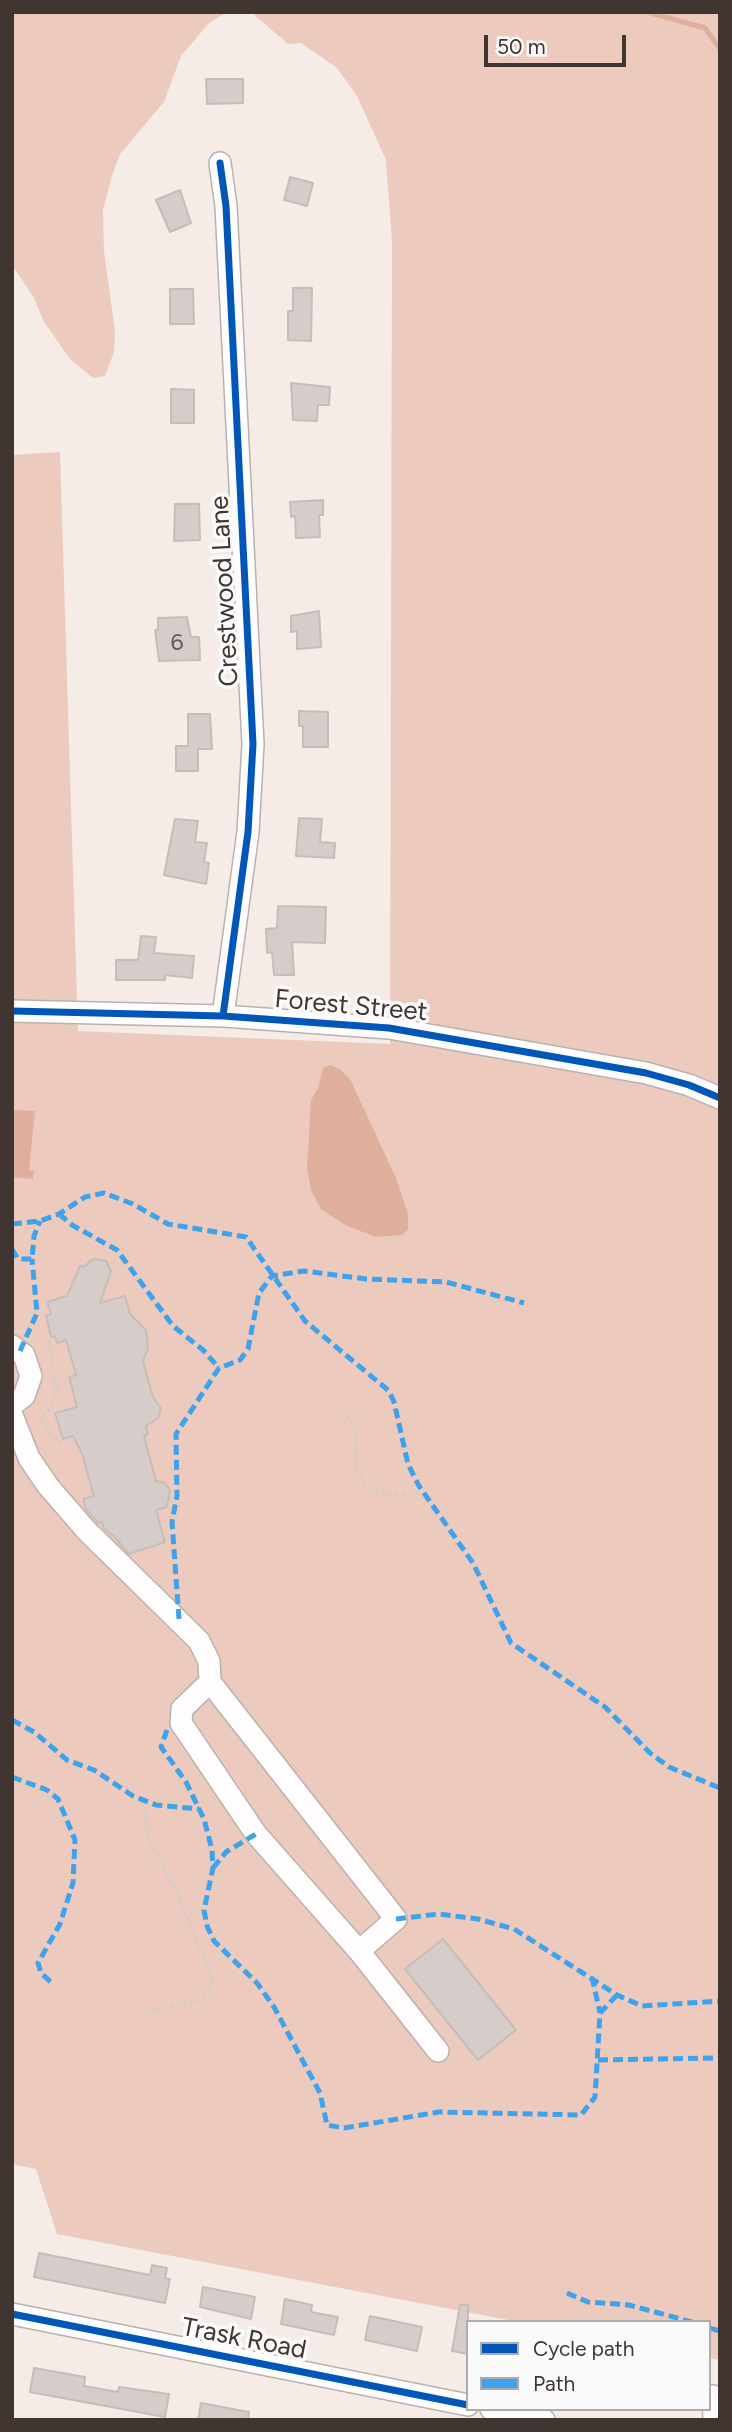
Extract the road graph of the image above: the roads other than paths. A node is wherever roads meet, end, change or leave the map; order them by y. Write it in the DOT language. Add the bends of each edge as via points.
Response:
graph roads {
  1 [pos="220,163"];
  2 [pos="12,1011"];
  3 [pos="223,1016"];
  4 [pos="720,1098"];
  5 [pos="12,1346"];
  6 [pos="12,1405"];
  7 [pos="12,1415"];
  8 [pos="210,1682"];
  9 [pos="359,1951"];
  10 [pos="438,2052"];
  11 [pos="12,2314"];
  12 [pos="713,2396"];
  13 [pos="466,2404"];
  14 [pos="501,2411"];
  15 [pos="544,2420"];
  16 [pos="714,2420"];
  1 -- 3 [label="street, Crestwood Lane" via="226,206 253,744 248,832"];
  2 -- 3 [label="street, Forest Street"];
  3 -- 4 [label="street, Forest Street" via="357,1024 457,1039 646,1073"];
  5 -- 6 [label="street" via="24,1355 31,1376 24,1396"];
  7 -- 8 [label="street" via="29,1458 48,1486 199,1641 209,1661"];
  8 -- 9 [label="street" via="182,1709 181,1723 256,1834"];
  8 -- 9 [label="street" via="396,1919"];
  9 -- 10 [label="street"];
  11 -- 13 [label="street, Trask Road"];
  12 -- 16 [label="street"];
  14 -- 15 [label="street"];
}
